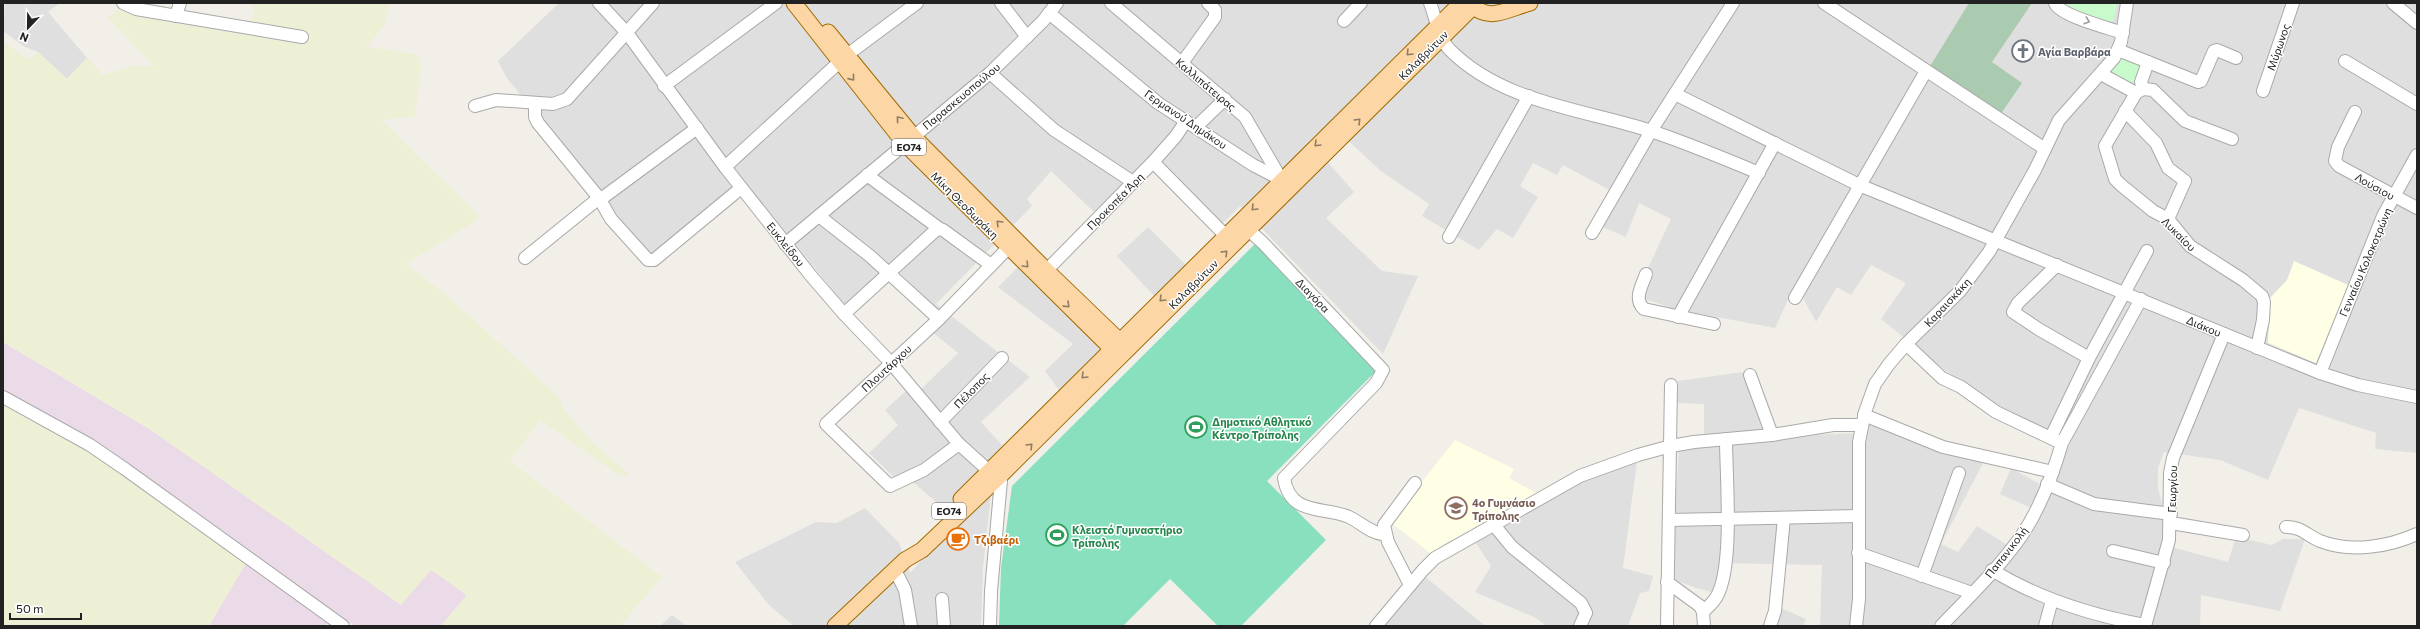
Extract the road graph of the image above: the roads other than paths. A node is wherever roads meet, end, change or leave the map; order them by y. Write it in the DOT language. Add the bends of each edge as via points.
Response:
graph roads {
  1 [pos="123,3"];
  2 [pos="180,3"];
  3 [pos="599,3"];
  4 [pos="653,3"];
  5 [pos="776,3"];
  6 [pos="794,3"];
  7 [pos="805,3"];
  8 [pos="1001,3"];
  9 [pos="1057,3"];
  10 [pos="1111,3"];
  11 [pos="1208,3"];
  12 [pos="1361,3"];
  13 [pos="1430,3"];
  14 [pos="1530,3"];
  15 [pos="1733,3"];
  16 [pos="1824,3"];
  17 [pos="2055,3"];
  18 [pos="2127,3"];
  19 [pos="2293,3"];
  20 [pos="2393,3"];
  21 [pos="1470,4"];
  22 [pos="911,5"];
  23 [pos="1049,13"];
  24 [pos="176,16"];
  25 [pos="1344,21"];
  26 [pos="2417,23"];
  27 [pos="1439,31"];
  28 [pos="627,33"];
  29 [pos="2123,33"];
  30 [pos="302,37"];
  31 [pos="1027,37"];
  32 [pos="2118,50"];
  33 [pos="2236,58"];
  34 [pos="843,59"];
  35 [pos="2345,61"];
  36 [pos="2148,62"];
  37 [pos="1182,64"];
  38 [pos="1926,71"];
  39 [pos="990,73"];
  40 [pos="2101,74"];
  41 [pos="664,86"];
  42 [pos="2139,91"];
  43 [pos="2263,91"];
  44 [pos="1675,94"];
  45 [pos="1529,96"];
  46 [pos="1225,99"];
  47 [pos="535,104"];
  48 [pos="2417,104"];
  49 [pos="475,106"];
  50 [pos="2125,110"];
  51 [pos="2355,112"];
  52 [pos="1191,124"];
  53 [pos="697,128"];
  54 [pos="1651,131"];
  55 [pos="2232,139"];
  56 [pos="910,140"];
  57 [pos="1775,143"];
  58 [pos="2045,149"];
  59 [pos="2417,155"];
  60 [pos="1153,162"];
  61 [pos="725,167"];
  62 [pos="1759,173"];
  63 [pos="867,175"];
  64 [pos="1133,182"];
  65 [pos="1286,184"];
  66 [pos="1859,185"];
  67 [pos="741,188"];
  68 [pos="2394,196"];
  69 [pos="600,199"];
  70 [pos="2417,208"];
  71 [pos="819,216"];
  72 [pos="2168,219"];
  73 [pos="1244,226"];
  74 [pos="940,229"];
  75 [pos="1592,233"];
  76 [pos="1226,236"];
  77 [pos="1448,237"];
  78 [pos="1995,241"];
  79 [pos="786,244"];
  80 [pos="1008,248"];
  81 [pos="2147,251"];
  82 [pos="525,258"];
  83 [pos="991,265"];
  84 [pos="2057,265"];
  85 [pos="888,273"];
  86 [pos="1042,274"];
  87 [pos="1646,274"];
  88 [pos="2124,292"];
  89 [pos="1795,298"];
  90 [pos="2141,299"];
  91 [pos="844,314"];
  92 [pos="1678,317"];
  93 [pos="939,319"];
  94 [pos="1714,324"];
  95 [pos="2224,334"];
  96 [pos="1906,344"];
  97 [pos="2257,348"];
  98 [pos="1120,349"];
  99 [pos="1002,358"];
  100 [pos="2089,358"];
  101 [pos="891,363"];
  102 [pos="2320,373"];
  103 [pos="1750,375"];
  104 [pos="1671,385"];
  105 [pos="3,397"];
  106 [pos="2417,397"];
  107 [pos="1863,420"];
  108 [pos="940,422"];
  109 [pos="1772,435"];
  110 [pos="2051,437"];
  111 [pos="1726,439"];
  112 [pos="2062,443"];
  113 [pos="958,444"];
  114 [pos="1670,446"];
  115 [pos="996,470"];
  116 [pos="2053,472"];
  117 [pos="1959,473"];
  118 [pos="1415,482"];
  119 [pos="2047,484"];
  120 [pos="1858,516"];
  121 [pos="1784,518"];
  122 [pos="2171,518"];
  123 [pos="1727,519"];
  124 [pos="1669,520"];
  125 [pos="1494,525"];
  126 [pos="2286,527"];
  127 [pos="1385,534"];
  128 [pos="2417,534"];
  129 [pos="2243,536"];
  130 [pos="2113,551"];
  131 [pos="1858,553"];
  132 [pos="2164,563"];
  133 [pos="900,565"];
  134 [pos="1992,570"];
  135 [pos="1922,576"];
  136 [pos="1668,582"];
  137 [pos="1410,585"];
  138 [pos="1972,594"];
  139 [pos="942,599"];
  140 [pos="2052,600"];
  141 [pos="1703,612"];
  142 [pos="343,626"];
  143 [pos="836,626"];
  144 [pos="911,626"];
  145 [pos="944,626"];
  146 [pos="990,626"];
  147 [pos="1376,626"];
  148 [pos="1580,626"];
  149 [pos="1667,626"];
  150 [pos="1704,626"];
  151 [pos="1770,626"];
  152 [pos="1856,626"];
  153 [pos="1941,626"];
  154 [pos="2045,626"];
  155 [pos="2145,626"];
  1 -- 24 [label="street" via="136,9"];
  2 -- 24 [label="street"];
  3 -- 28 [label="street, Ευκλείδου"];
  4 -- 28 [label="street"];
  5 -- 41 [label="street"];
  6 -- 34 [label="main road, Μίκη Θεοδωράκη / ΕΟ74"];
  7 -- 34 [label="main road, Μίκη Θεοδωράκη / ΕΟ74"];
  8 -- 31 [label="street"];
  9 -- 23 [label="street, Παρασκευοπούλου"];
  10 -- 37 [label="street, Καλλιπάτειρας"];
  11 -- 37 [label="street" via="1216,13 1213,21"];
  12 -- 25 [label="street"];
  13 -- 27 [label="street"];
  14 -- 21 [label="main road" via="1488,15"];
  15 -- 44 [label="street"];
  16 -- 38 [label="street"];
  17 -- 29 [label="street, one-way" via="2058,8 2068,13"];
  18 -- 29 [label="street, Καραισκάκη"];
  19 -- 43 [label="street, Μύρωνος"];
  20 -- 26 [label="street"];
  21 -- 27 [label="main road, Καλαβρύτων"];
  22 -- 34 [label="street"];
  23 -- 31 [label="street, Παρασκευοπούλου"];
  23 -- 52 [label="street, Γερμανού Δημάκου" via="1151,98"];
  24 -- 30 [label="street"];
  27 -- 45 [label="street" via="1449,49 1480,75"];
  27 -- 65 [label="main road, Καλαβρύτων"];
  28 -- 41 [label="street, Ευκλείδου"];
  28 -- 47 [label="street" via="567,99 553,104"];
  29 -- 32 [label="street, Καραισκάκη"];
  31 -- 39 [label="street, Παρασκευοπούλου"];
  32 -- 36 [label="street"];
  32 -- 40 [label="street, Καραισκάκη"];
  33 -- 36 [label="street" via="2218,50 2214,51 2201,81 2198,82"];
  34 -- 56 [label="main road, Μίκη Θεοδωράκη / ΕΟ74"];
  34 -- 61 [label="street"];
  35 -- 48 [label="street"];
  36 -- 42 [label="street"];
  37 -- 46 [label="street, Καλλιπάτειρας"];
  38 -- 58 [label="street"];
  38 -- 66 [label="street"];
  39 -- 56 [label="street, Παρασκευοπούλου"];
  39 -- 64 [label="street" via="1048,125"];
  40 -- 42 [label="street"];
  40 -- 58 [label="street, Καραισκάκη" via="2063,114"];
  41 -- 53 [label="street, Ευκλείδου"];
  42 -- 50 [label="street, Λυκαίου"];
  42 -- 55 [label="street" via="2152,90 2185,121"];
  44 -- 54 [label="street"];
  44 -- 57 [label="street, Διάκου"];
  45 -- 54 [label="street"];
  45 -- 77 [label="street"];
  46 -- 52 [label="street, Προκοπέα Άρη"];
  46 -- 65 [label="street, Καλλιπάτειρας" via="1250,124 1268,159"];
  47 -- 49 [label="street" via="496,100"];
  47 -- 69 [label="street" via="538,123"];
  50 -- 72 [label="street" via="2156,143 2168,168 2185,181"];
  50 -- 72 [label="street, Λυκαίου" via="2105,146 2115,179 2153,211"];
  51 -- 68 [label="street, Λούσιου" via="2338,147 2335,161 2339,166"];
  52 -- 60 [label="street, Προκοπέα Άρη" via="1176,136"];
  52 -- 65 [label="street, Γερμανού Δημάκου"];
  53 -- 61 [label="street, Ευκλείδου"];
  53 -- 69 [label="street"];
  54 -- 62 [label="street"];
  54 -- 75 [label="street"];
  56 -- 63 [label="street, Παρασκευοπούλου"];
  56 -- 80 [label="main road, Μίκη Θεοδωράκη / ΕΟ74"];
  86 -- 56 [label="main road, Μίκη Θεοδωράκη / ΕΟ74, one-way"];
  57 -- 62 [label="street"];
  57 -- 66 [label="street, Διάκου"];
  58 -- 78 [label="street, Καραισκάκη"];
  59 -- 68 [label="street, Γενναίου Κολοκοτρώνη"];
  60 -- 64 [label="street, Προκοπέα Άρη"];
  60 -- 76 [label="street"];
  61 -- 67 [label="street, Ευκλείδου"];
  62 -- 92 [label="street"];
  63 -- 71 [label="street, Παρασκευοπούλου"];
  63 -- 74 [label="street"];
  64 -- 86 [label="street, Προκοπέα Άρη"];
  65 -- 73 [label="main road, Καλαβρύτων"];
  66 -- 78 [label="street, Διάκου"];
  66 -- 89 [label="street"];
  67 -- 69 [label="street" via="651,261 645,258 611,219"];
  67 -- 79 [label="street, Ευκλείδου"];
  68 -- 70 [label="street, Λούσιου"];
  68 -- 102 [label="street, Γενναίου Κολοκοτρώνη" via="2368,250"];
  69 -- 82 [label="street"];
  71 -- 79 [label="street, Παρασκευοπούλου"];
  71 -- 85 [label="street"];
  72 -- 97 [label="street, Λυκαίου" via="2190,246 2243,280 2262,296 2263,320"];
  73 -- 76 [label="main road, Καλαβρύτων"];
  98 -- 73 [label="main road, Καλαβρύτων, one-way"];
  73 -- 127 [label="street, Διαγόρα" via="1383,370 1376,383 1284,478 1289,492 1304,506 1315,511 1338,513 1375,532"];
  74 -- 83 [label="street"];
  74 -- 85 [label="street" via="934,231"];
  76 -- 98 [label="main road, Καλαβρύτων, one-way"];
  78 -- 84 [label="street, Διάκου"];
  78 -- 96 [label="street, Καραισκάκη" via="1960,290"];
  79 -- 91 [label="street, Ευκλείδου"];
  80 -- 83 [label="street, Πλουτάρχου"];
  80 -- 86 [label="main road, Μίκη Θεοδωράκη / ΕΟ74, one-way"];
  81 -- 88 [label="street"];
  83 -- 93 [label="street, Πλουτάρχου"];
  84 -- 88 [label="street, Διάκου"];
  84 -- 100 [label="street" via="2019,302 2013,312"];
  85 -- 91 [label="street"];
  85 -- 93 [label="street"];
  86 -- 98 [label="main road, Μίκη Θεοδωράκη / ΕΟ74"];
  87 -- 92 [label="street" via="1638,295 1640,305 1649,311"];
  88 -- 90 [label="street, Διάκου"];
  88 -- 100 [label="street"];
  90 -- 95 [label="street, Διάκου"];
  90 -- 112 [label="street, Παπανικολή"];
  91 -- 101 [label="street, Ευκλείδου"];
  92 -- 94 [label="street"];
  93 -- 101 [label="street, Πλουτάρχου"];
  95 -- 97 [label="street, Διάκου"];
  95 -- 122 [label="street, Γεωργίου" via="2173,458 2170,473"];
  96 -- 107 [label="street, Καραισκάκη" via="1880,376"];
  96 -- 110 [label="street" via="1942,378 1996,412"];
  97 -- 102 [label="street, Διάκου"];
  98 -- 115 [label="main road, Καλαβρύτων / ΕΟ74"];
  99 -- 108 [label="street, Πέλοπος"];
  100 -- 110 [label="street"];
  101 -- 108 [label="street, Ευκλείδου"];
  101 -- 113 [label="street, Πλουτάρχου" via="826,424 890,486 924,470"];
  102 -- 106 [label="street, Διάκου" via="2358,385"];
  103 -- 109 [label="street"];
  104 -- 114 [label="street"];
  105 -- 142 [label="street" via="90,445"];
  107 -- 109 [label="street"];
  107 -- 116 [label="street" via="1943,447"];
  107 -- 120 [label="street, Καραισκάκη" via="1859,442"];
  108 -- 113 [label="street, Ευκλείδου"];
  109 -- 111 [label="street"];
  110 -- 112 [label="street"];
  111 -- 114 [label="street"];
  111 -- 123 [label="street"];
  112 -- 116 [label="street, Παπανικολή"];
  113 -- 115 [label="street, Ευκλείδου"];
  114 -- 124 [label="street"];
  114 -- 125 [label="street" via="1638,454 1580,476"];
  115 -- 133 [label="main road, Καλαβρύτων / ΕΟ74" via="922,550"];
  115 -- 146 [label="street"];
  116 -- 119 [label="street, Παπανικολή"];
  117 -- 135 [label="street"];
  118 -- 127 [label="street" via="1386,520"];
  119 -- 122 [label="street" via="2094,504"];
  119 -- 134 [label="street, Παπανικολή" via="2028,525"];
  120 -- 121 [label="street"];
  120 -- 131 [label="street, Καραισκάκη"];
  121 -- 123 [label="street"];
  121 -- 151 [label="street" via="1775,611"];
  122 -- 129 [label="street"];
  122 -- 132 [label="street, Γεωργίου"];
  123 -- 124 [label="street"];
  123 -- 141 [label="street" via="1724,576 1717,597"];
  124 -- 136 [label="street"];
  125 -- 137 [label="street" via="1435,558"];
  125 -- 148 [label="street" via="1512,547 1582,603 1586,613"];
  126 -- 128 [label="street" via="2299,529 2321,542 2364,547 2390,544"];
  127 -- 137 [label="street"];
  130 -- 132 [label="street"];
  131 -- 135 [label="street"];
  131 -- 152 [label="street, Καραισκάκη" via="1859,608"];
  132 -- 155 [label="street, Γεωργίου"];
  133 -- 143 [label="main road, Καλαβρύτων / ΕΟ74"];
  133 -- 144 [label="street"];
  134 -- 138 [label="street, Παπανικολή"];
  134 -- 140 [label="street" via="2019,586"];
  135 -- 138 [label="street"];
  136 -- 141 [label="street" via="1696,602"];
  136 -- 149 [label="street"];
  137 -- 147 [label="street"];
  138 -- 153 [label="street, Παπανικολή"];
  139 -- 145 [label="street"];
  140 -- 154 [label="street"];
  140 -- 155 [label="street"];
  141 -- 150 [label="street"];
}
